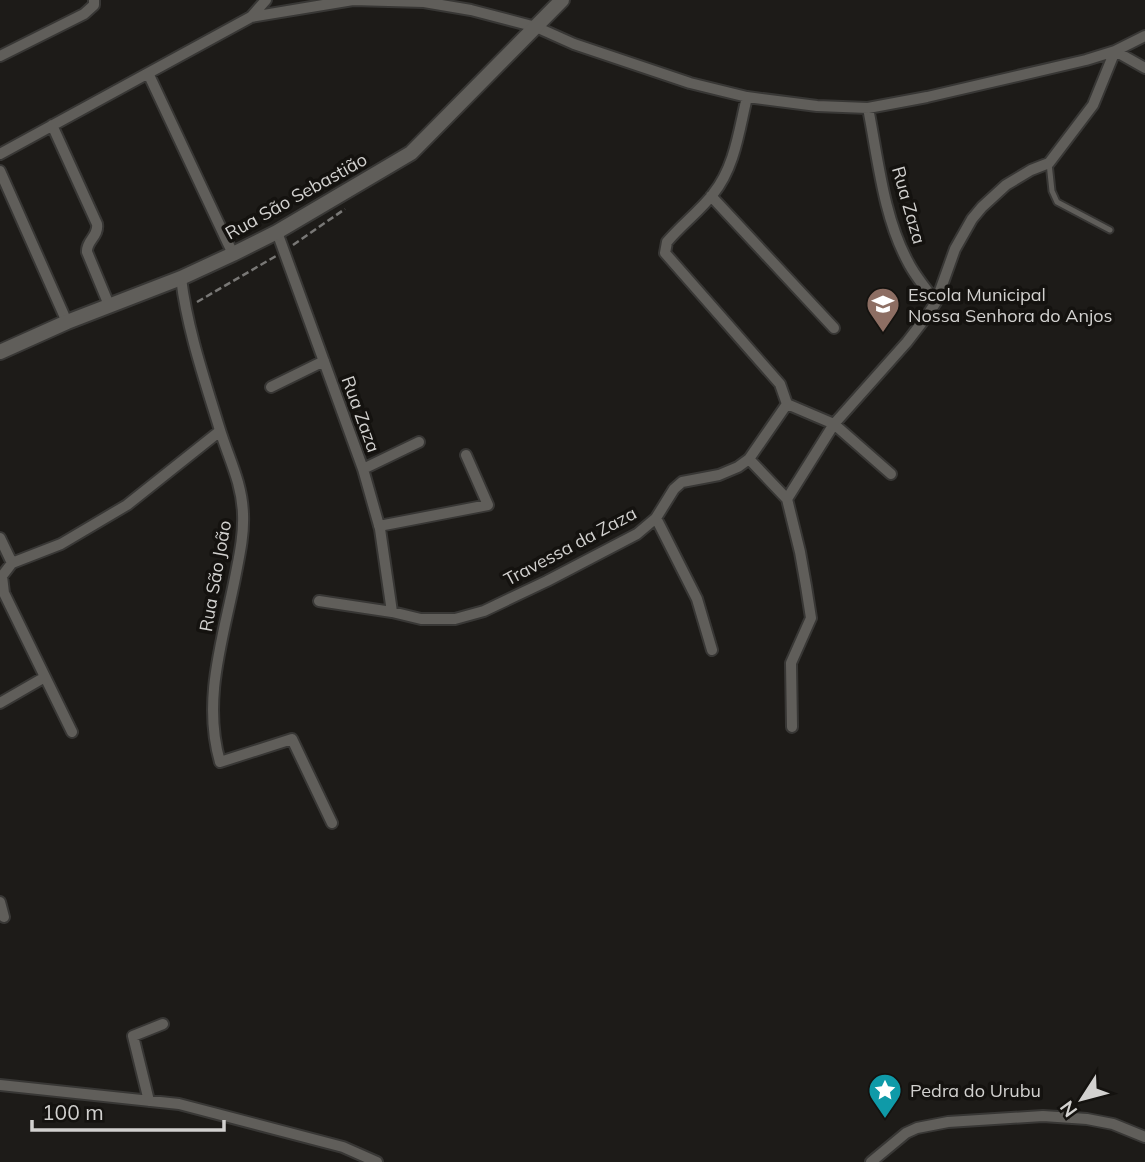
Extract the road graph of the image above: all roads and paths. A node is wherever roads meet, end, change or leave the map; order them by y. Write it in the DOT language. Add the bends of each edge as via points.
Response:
graph roads {
  1 [pos="94,0"];
  2 [pos="266,0"];
  3 [pos="386,0"];
  4 [pos="562,0"];
  5 [pos="449,3"];
  6 [pos="251,17"];
  7 [pos="536,27"];
  8 [pos="1145,36"];
  9 [pos="1115,51"];
  10 [pos="0,56"];
  11 [pos="1145,68"];
  12 [pos="148,74"];
  13 [pos="747,97"];
  14 [pos="867,108"];
  15 [pos="52,125"];
  16 [pos="0,154"];
  17 [pos="1049,163"];
  18 [pos="0,172"];
  19 [pos="711,196"];
  20 [pos="351,205"];
  21 [pos="1110,230"];
  22 [pos="277,232"];
  23 [pos="283,252"];
  24 [pos="233,254"];
  25 [pos="181,278"];
  26 [pos="936,302"];
  27 [pos="109,305"];
  28 [pos="185,309"];
  29 [pos="67,322"];
  30 [pos="834,328"];
  31 [pos="0,352"];
  32 [pos="324,361"];
  33 [pos="271,387"];
  34 [pos="787,404"];
  35 [pos="834,424"];
  36 [pos="220,430"];
  37 [pos="419,442"];
  38 [pos="466,455"];
  39 [pos="749,459"];
  40 [pos="363,469"];
  41 [pos="891,474"];
  42 [pos="787,499"];
  43 [pos="656,518"];
  44 [pos="379,526"];
  45 [pos="0,538"];
  46 [pos="12,563"];
  47 [pos="319,601"];
  48 [pos="11,609"];
  49 [pos="392,612"];
  50 [pos="0,614"];
  51 [pos="712,650"];
  52 [pos="45,677"];
  53 [pos="0,703"];
  54 [pos="792,727"];
  55 [pos="72,732"];
  56 [pos="331,823"];
  57 [pos="0,902"];
  58 [pos="4,917"];
  59 [pos="163,1024"];
  60 [pos="2,1087"];
  61 [pos="149,1101"];
  62 [pos="1145,1137"];
  63 [pos="377,1162"];
  64 [pos="871,1162"];
  1 -- 10 [label="street" via="84,14"];
  2 -- 6 [label="street"];
  3 -- 5 [label="street"];
  3 -- 6 [label="street" via="353,0"];
  4 -- 7 [label="street, Rua São Sebastião"];
  5 -- 7 [label="street"];
  6 -- 12 [label="street"];
  7 -- 13 [label="street" via="690,83"];
  7 -- 22 [label="street, Rua São Sebastião" via="411,153"];
  8 -- 9 [label="street"];
  9 -- 11 [label="street"];
  9 -- 14 [label="street"];
  9 -- 17 [label="street" via="1093,105"];
  12 -- 15 [label="street"];
  12 -- 24 [label="street"];
  13 -- 14 [label="street"];
  13 -- 19 [label="street" via="730,165"];
  14 -- 26 [label="street, Rua Zaza" via="900,245"];
  15 -- 16 [label="street"];
  15 -- 27 [label="street" via="94,218 97,230 87,252"];
  17 -- 21 [label="lane" via="1057,202"];
  17 -- 26 [label="street" via="1018,178 982,207 955,249"];
  18 -- 29 [label="street"];
  19 -- 30 [label="street"];
  19 -- 34 [label="street" via="673,235 665,253 780,384"];
  20 -- 23 [label="path"];
  22 -- 23 [label="street, Rua Zaza"];
  22 -- 24 [label="street, Rua São Sebastião"];
  23 -- 28 [label="path"];
  23 -- 32 [label="street, Rua Zaza"];
  24 -- 25 [label="street, Rua São Sebastião"];
  25 -- 27 [label="street, Rua São Sebastião"];
  25 -- 28 [label="street, Rua São João"];
  26 -- 35 [label="street"];
  27 -- 29 [label="street, Rua São Sebastião"];
  28 -- 36 [label="street, Rua São João"];
  29 -- 31 [label="street, Rua São Sebastião"];
  32 -- 33 [label="street"];
  32 -- 40 [label="street, Rua Zaza"];
  34 -- 35 [label="street"];
  34 -- 39 [label="street, Travessa da Zaza"];
  35 -- 41 [label="street"];
  35 -- 42 [label="street"];
  36 -- 46 [label="street" via="127,506 61,544"];
  36 -- 56 [label="street, Rua São João" via="241,489 243,522 212,690 214,741 220,762 292,739"];
  37 -- 40 [label="street"];
  38 -- 44 [label="street" via="488,505"];
  39 -- 42 [label="street"];
  39 -- 43 [label="street, Travessa da Zaza" via="725,474 682,482"];
  40 -- 44 [label="street, Rua Zaza"];
  42 -- 54 [label="street" via="811,618 791,663"];
  43 -- 49 [label="street, Travessa da Zaza" via="616,546 484,611 436,620"];
  43 -- 51 [label="street" via="697,599"];
  44 -- 49 [label="street, Rua Zaza"];
  45 -- 46 [label="street"];
  46 -- 48 [label="street" via="1,580"];
  47 -- 49 [label="street, Travessa da Zaza"];
  48 -- 50 [label="street"];
  48 -- 52 [label="street"];
  52 -- 53 [label="street"];
  52 -- 55 [label="street"];
  57 -- 58 [label="street"];
  59 -- 61 [label="street" via="133,1036"];
  60 -- 61 [label="street"];
  61 -- 63 [label="street" via="179,1104 343,1147"];
  62 -- 64 [label="street" via="1087,1119 1043,1116 948,1122 906,1133"];
}
